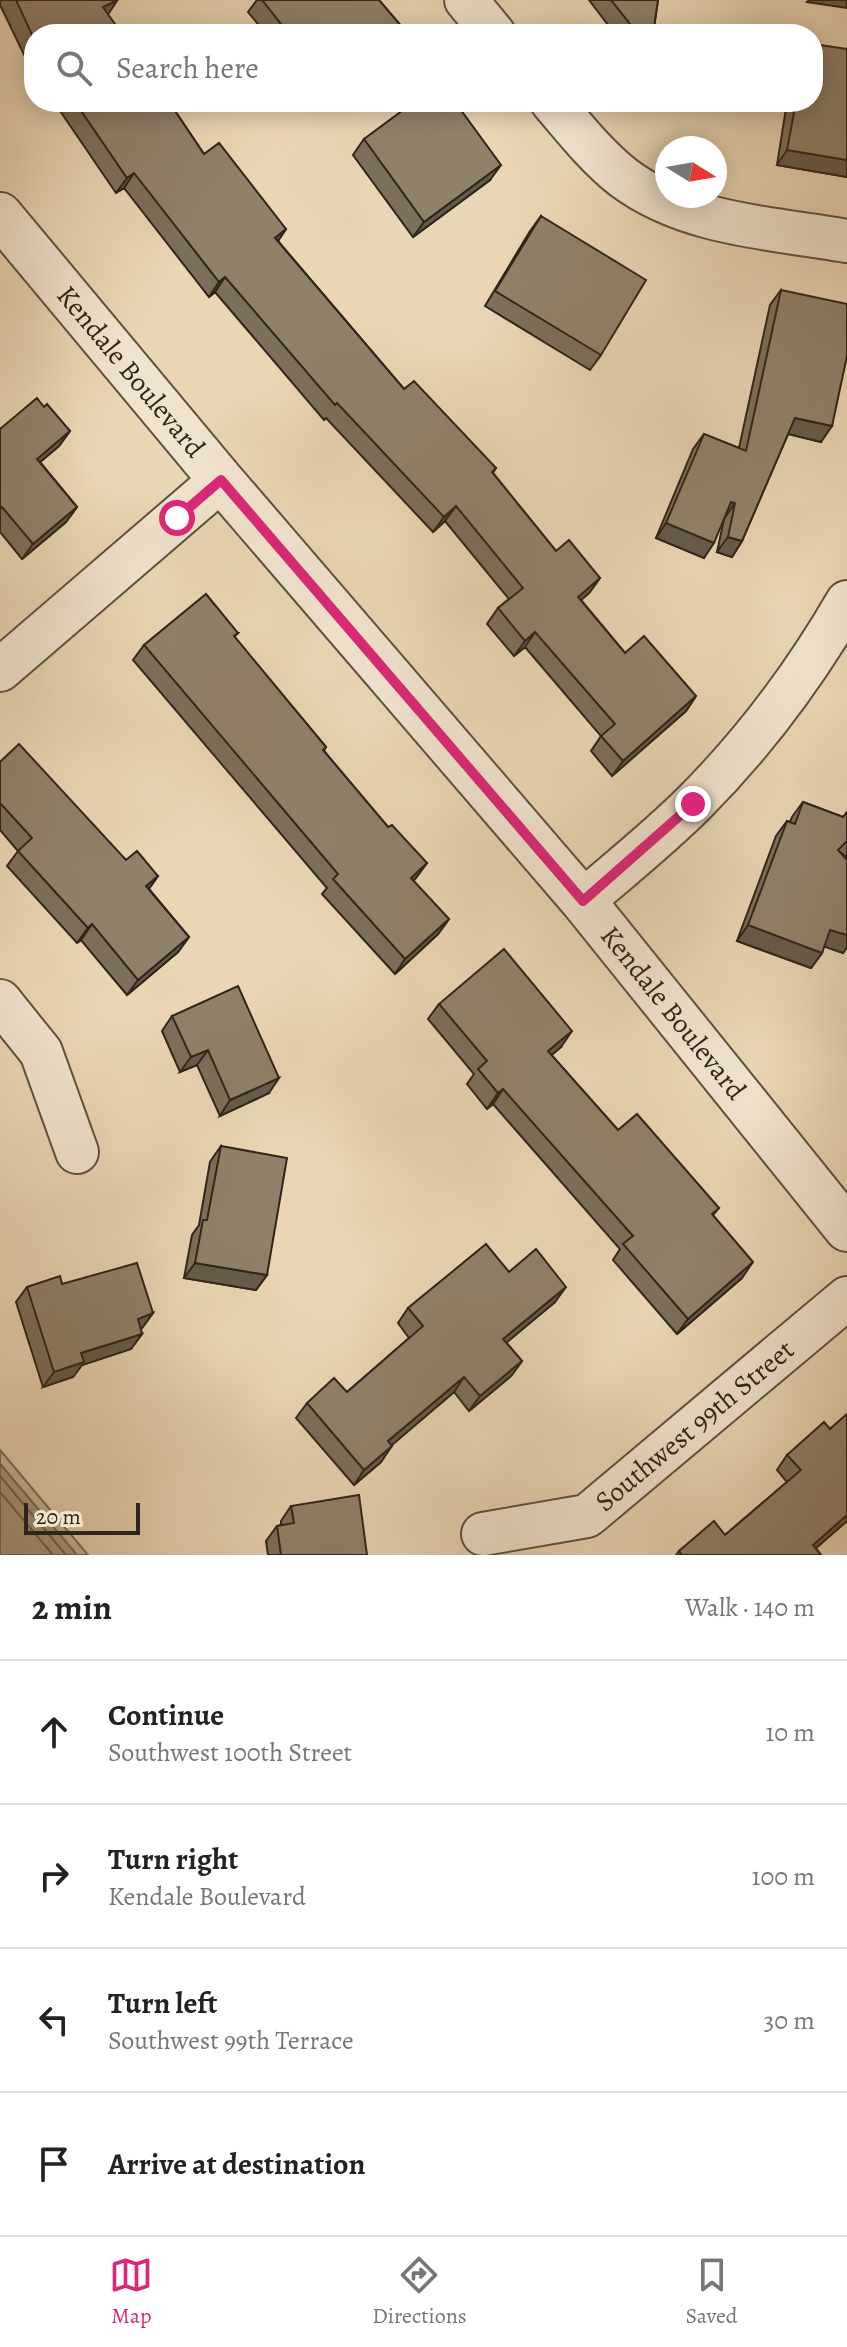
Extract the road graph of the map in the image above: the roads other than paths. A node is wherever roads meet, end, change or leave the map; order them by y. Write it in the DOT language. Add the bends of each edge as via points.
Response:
graph roads {
  1 [pos="466,0"];
  2 [pos="486,24"];
  3 [pos="561,112"];
  4 [pos="0,215"];
  5 [pos="847,241"];
  6 [pos="221,480"];
  7 [pos="847,602"];
  8 [pos="0,670"];
  9 [pos="583,901"];
  10 [pos="0,1001"];
  11 [pos="77,1152"];
  12 [pos="847,1229"];
  13 [pos="847,1298"];
  14 [pos="483,1534"];
  1 -- 2 [label="street"];
  3 -- 5 [label="street" via="623,177 662,201 691,213"];
  4 -- 6 [label="street, Kendale Boulevard"];
  6 -- 8 [label="street"];
  6 -- 9 [label="street, Kendale Boulevard"];
  7 -- 9 [label="street" via="803,674 739,755 693,804"];
  9 -- 12 [label="street, Kendale Boulevard"];
  10 -- 11 [label="street" via="41,1052"];
  13 -- 14 [label="street, Southwest 99th Street" via="587,1516"];
}
